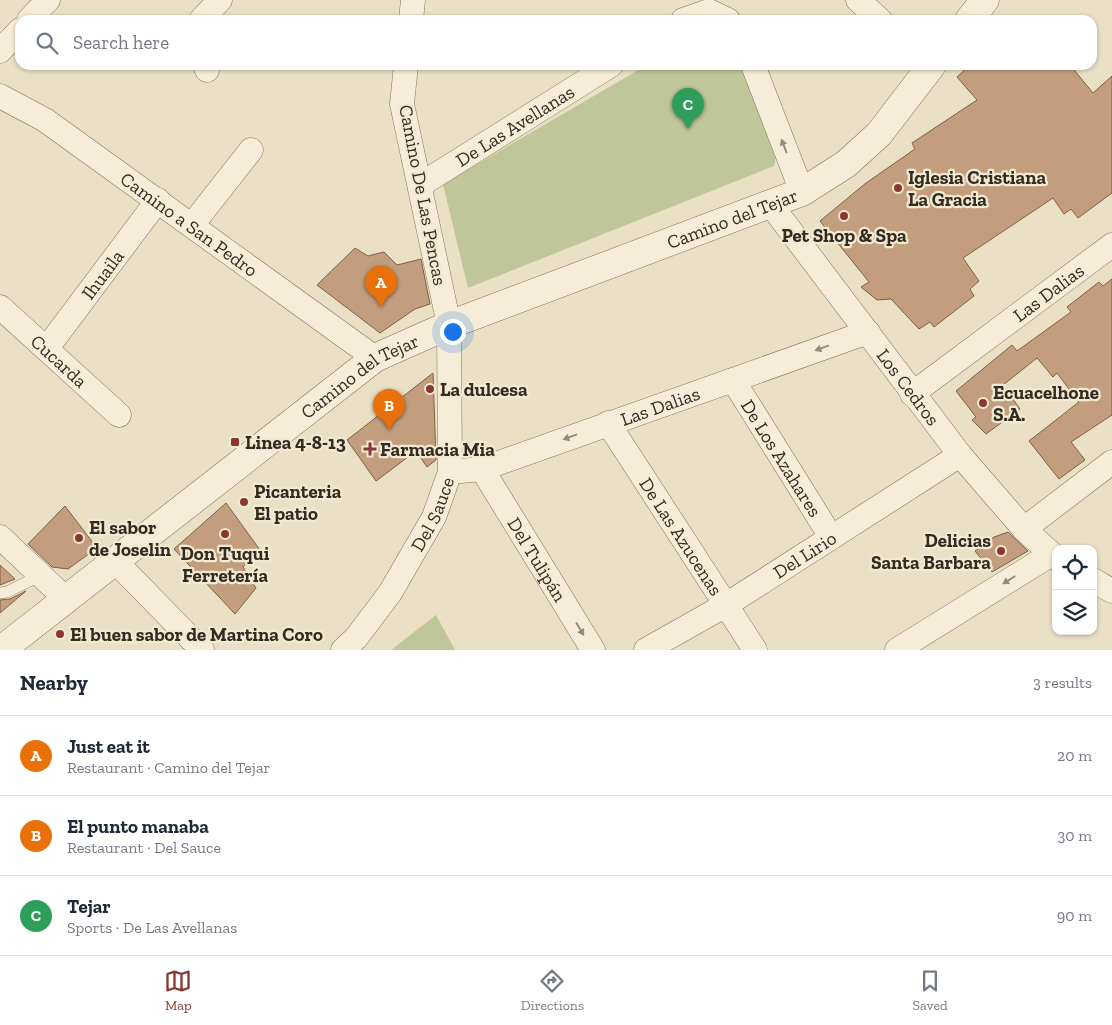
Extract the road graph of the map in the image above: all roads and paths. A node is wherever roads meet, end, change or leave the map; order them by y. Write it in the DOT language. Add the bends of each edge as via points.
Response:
graph roads {
  1 [pos="48,0"];
  2 [pos="220,0"];
  3 [pos="413,0"];
  4 [pos="858,0"];
  5 [pos="985,0"];
  6 [pos="34,15"];
  7 [pos="206,15"];
  8 [pos="412,15"];
  9 [pos="697,15"];
  10 [pos="717,15"];
  11 [pos="874,15"];
  12 [pos="973,15"];
  13 [pos="15,35"];
  14 [pos="0,51"];
  15 [pos="405,70"];
  16 [pos="603,70"];
  17 [pos="755,70"];
  18 [pos="928,70"];
  19 [pos="0,96"];
  20 [pos="251,150"];
  21 [pos="420,185"];
  22 [pos="802,192"];
  23 [pos="158,200"];
  24 [pos="771,205"];
  25 [pos="192,225"];
  26 [pos="1112,245"];
  27 [pos="0,307"];
  28 [pos="449,325"];
  29 [pos="868,332"];
  30 [pos="47,348"];
  31 [pos="375,358"];
  32 [pos="733,380"];
  33 [pos="912,394"];
  34 [pos="119,415"];
  35 [pos="608,423"];
  36 [pos="960,455"];
  37 [pos="1112,462"];
  38 [pos="482,469"];
  39 [pos="450,472"];
  40 [pos="1024,529"];
  41 [pos="0,537"];
  42 [pos="831,537"];
  43 [pos="1052,555"];
  44 [pos="1052,557"];
  45 [pos="115,561"];
  46 [pos="41,575"];
  47 [pos="1097,582"];
  48 [pos="1112,591"];
  49 [pos="0,593"];
  50 [pos="66,599"];
  51 [pos="726,606"];
  52 [pos="1,650"];
  53 [pos="202,650"];
  54 [pos="343,650"];
  55 [pos="593,650"];
  56 [pos="646,650"];
  57 [pos="755,650"];
  58 [pos="897,650"];
  1 -- 6 [label="street"];
  2 -- 7 [label="street"];
  3 -- 8 [label="street"];
  4 -- 11 [label="street"];
  5 -- 12 [label="street"];
  9 -- 10 [label="street" via="709,11"];
  13 -- 14 [label="street"];
  15 -- 21 [label="street, Camino De Las Pencas" via="402,104"];
  16 -- 21 [label="street, De Las Avellanas"];
  22 -- 17 [label="street, one-way"];
  18 -- 22 [label="street, Camino del Tejar" via="879,134 846,164"];
  19 -- 23 [label="street, Camino a San Pedro" via="45,120"];
  20 -- 25 [label="street"];
  21 -- 28 [label="street, Camino De Las Pencas"];
  22 -- 24 [label="street, Camino del Tejar"];
  23 -- 25 [label="street, Camino a San Pedro"];
  23 -- 30 [label="street, Ihuaila"];
  24 -- 28 [label="street, Camino del Tejar"];
  24 -- 29 [label="street, Los Cedros"];
  25 -- 31 [label="street, Camino a San Pedro"];
  26 -- 33 [label="street, Las Dalias"];
  27 -- 30 [label="street, Cucarda"];
  28 -- 31 [label="street, Camino del Tejar"];
  28 -- 39 [label="street, Del Sauce"];
  29 -- 32 [label="street, Las Dalias, one-way"];
  29 -- 33 [label="street, Los Cedros"];
  30 -- 34 [label="street, Cucarda"];
  31 -- 45 [label="street, Camino del Tejar"];
  32 -- 35 [label="street, Las Dalias"];
  32 -- 42 [label="street, De Los Azahares"];
  33 -- 36 [label="street, Los Cedros"];
  35 -- 38 [label="street, Las Dalias, one-way"];
  35 -- 51 [label="street, De Las Azucenas"];
  36 -- 40 [label="street, Los Cedros"];
  36 -- 42 [label="street, Del Lirio"];
  37 -- 40 [label="street"];
  38 -- 39 [label="street, Las Dalias"];
  38 -- 55 [label="street, Del Tulipán, one-way"];
  39 -- 54 [label="street, Del Sauce" via="434,517 390,593"];
  40 -- 43 [label="street, Los Cedros"];
  41 -- 46 [label="street"];
  42 -- 51 [label="street, Del Lirio"];
  44 -- 58 [label="street, one-way"];
  45 -- 50 [label="street, Camino del Tejar"];
  45 -- 53 [label="street"];
  46 -- 49 [label="lane"];
  46 -- 50 [label="street"];
  47 -- 48 [label="street"];
  50 -- 52 [label="street, Camino del Tejar"];
  51 -- 56 [label="street, Del Lirio"];
  51 -- 57 [label="street, De Las Azucenas"];
}
